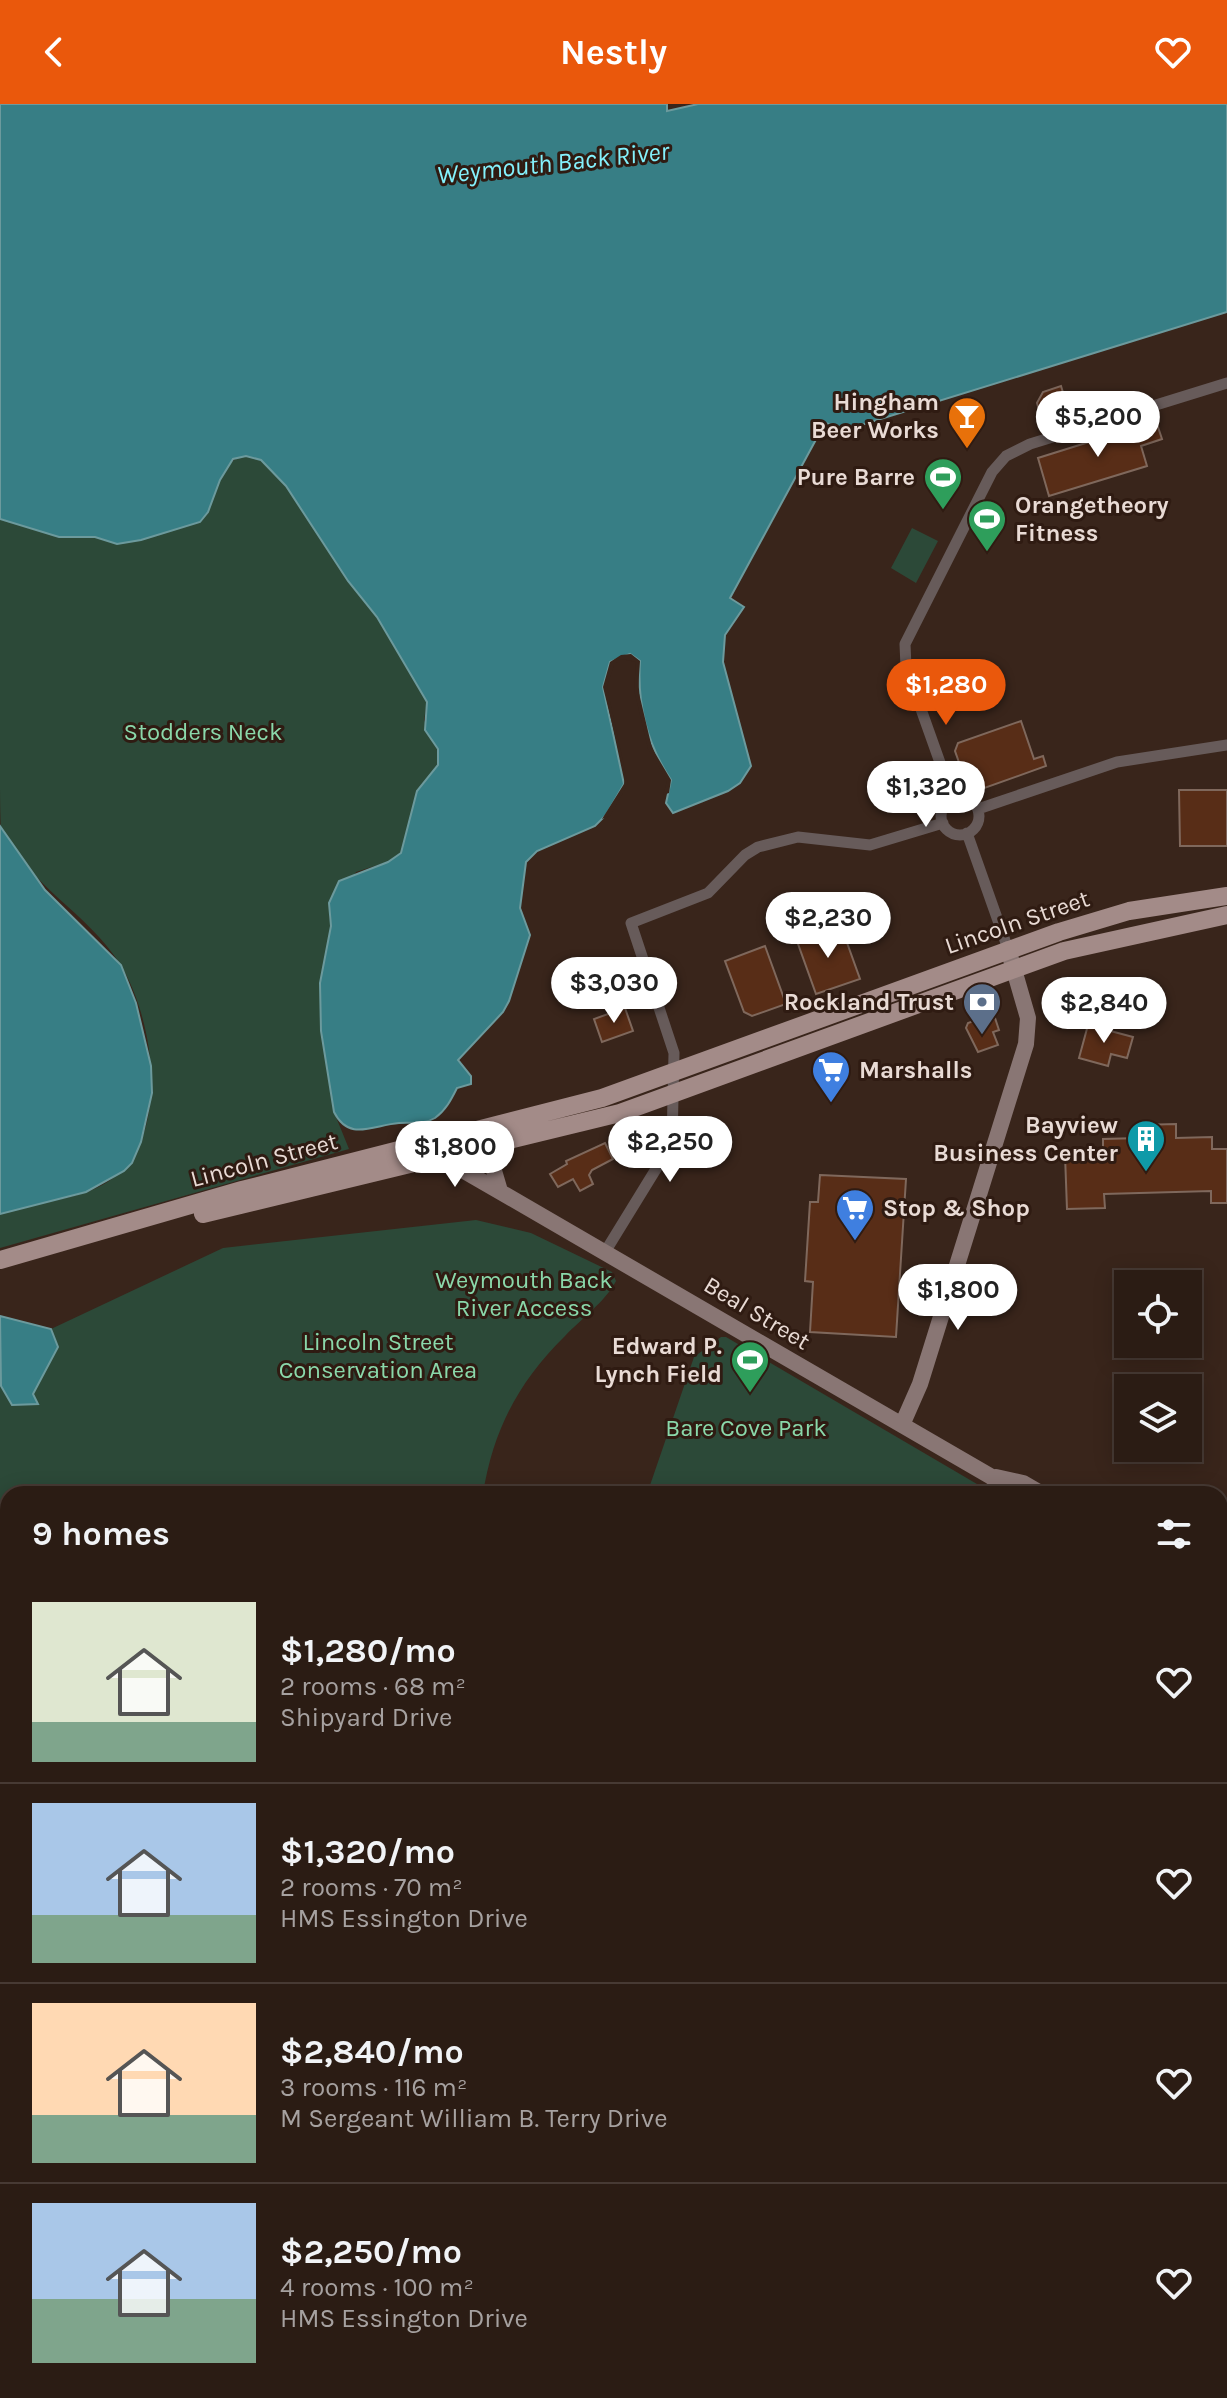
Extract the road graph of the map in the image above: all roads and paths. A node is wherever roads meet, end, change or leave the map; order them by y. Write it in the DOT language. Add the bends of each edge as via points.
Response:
graph roads {
  1 [pos="1227,383"];
  2 [pos="1227,745"];
  3 [pos="953,799"];
  4 [pos="978,809"];
  5 [pos="943,823"];
  6 [pos="967,833"];
  7 [pos="1227,896"];
  8 [pos="1227,915"];
  9 [pos="1008,949"];
  10 [pos="1015,968"];
  11 [pos="673,1074"];
  12 [pos="672,1097"];
  13 [pos="503,1142"];
  14 [pos="419,1160"];
  15 [pos="500,1191"];
  16 [pos="605,1252"];
  17 [pos="0,1260"];
  18 [pos="0,1272"];
  19 [pos="902,1425"];
  20 [pos="990,1476"];
  21 [pos="1003,1486"];
  22 [pos="1028,1486"];
  1 -- 3 [label="street" via="1030,444 1006,456 992,472 905,644 906,667"];
  2 -- 4 [label="street" via="1103,765"];
  3 -- 4 [label="street" via="966,798"];
  3 -- 5 [label="street" via="942,811"];
  4 -- 6 [label="street" via="977,825"];
  5 -- 6 [label="street" via="955,834"];
  5 -- 11 [label="street" via="870,845 798,837 758,847 708,893 631,923 674,1053"];
  6 -- 9 [label="street"];
  7 -- 9 [label="main road, Lincoln Street" via="1129,911"];
  8 -- 10 [label="main road, Lincoln Street" via="1141,932"];
  9 -- 10 [label="street"];
  9 -- 11 [label="main road, Lincoln Street"];
  10 -- 12 [label="main road, Lincoln Street"];
  10 -- 19 [label="street" via="1028,1018 1026,1044 920,1384"];
  11 -- 12 [label="street"];
  11 -- 17 [label="main road, Lincoln Street" via="589,1102 242,1190"];
  12 -- 13 [label="main road, Lincoln Street"];
  12 -- 16 [label="street" via="668,1154"];
  13 -- 14 [label="main road, Lincoln Street"];
  13 -- 15 [label="street" via="492,1164"];
  14 -- 15 [label="street, Beal Street" via="448,1164"];
  14 -- 18 [label="main road, Lincoln Street" via="197,1215"];
  15 -- 16 [label="street, Beal Street"];
  16 -- 19 [label="street, Beal Street"];
  19 -- 20 [label="street, Beal Street"];
  20 -- 21 [label="street, Beal Street"];
  20 -- 22 [label="street, Beal Street"];
}
